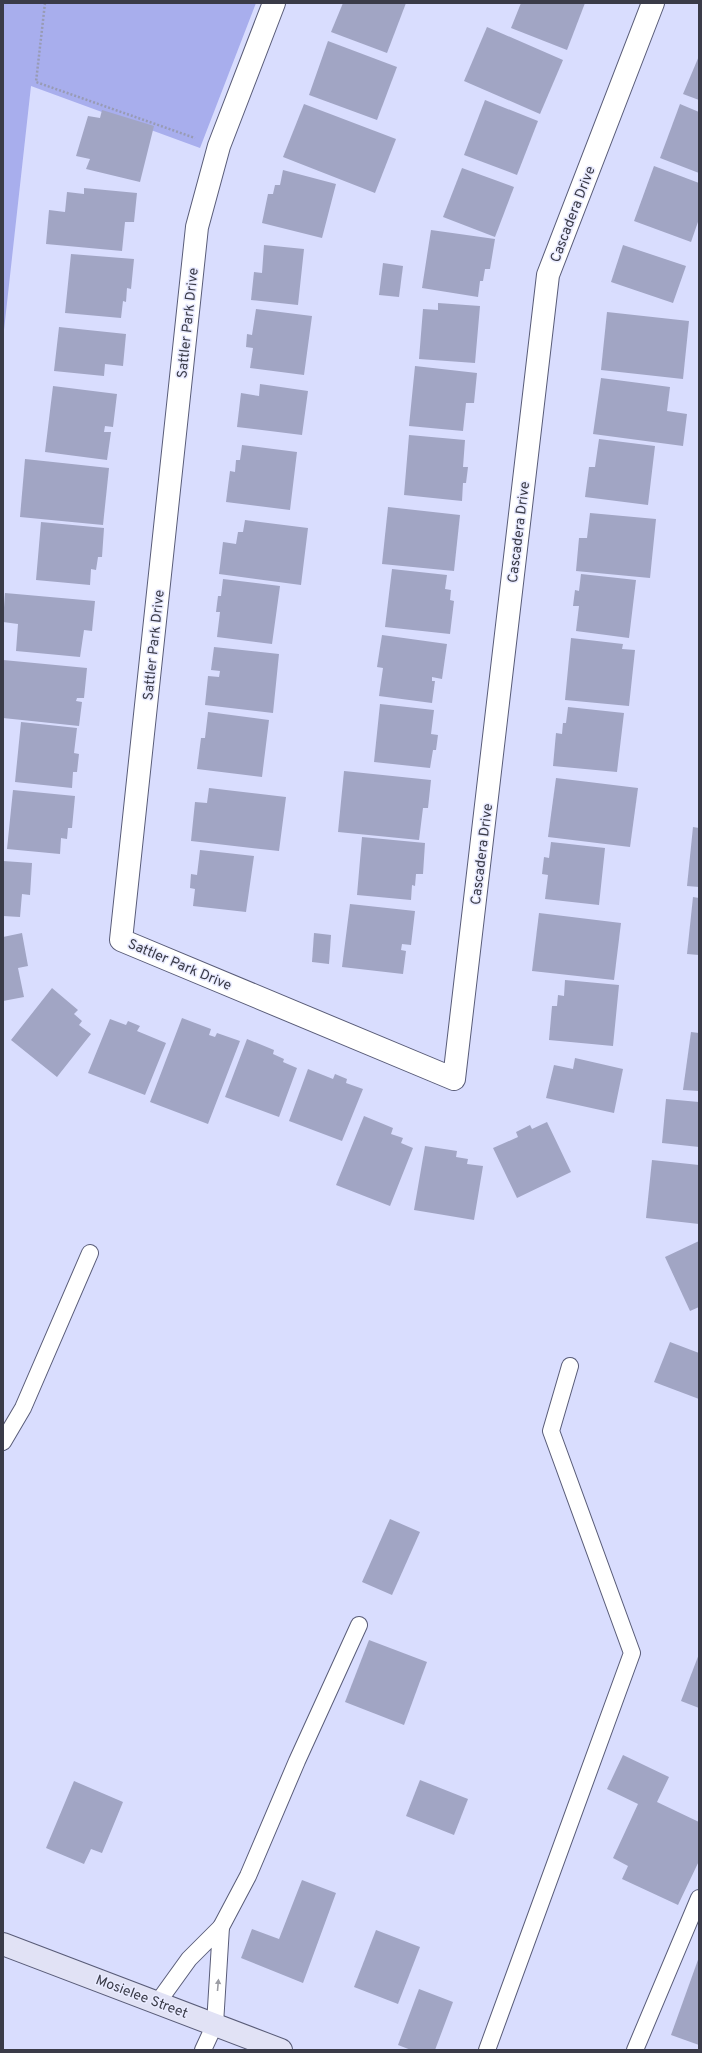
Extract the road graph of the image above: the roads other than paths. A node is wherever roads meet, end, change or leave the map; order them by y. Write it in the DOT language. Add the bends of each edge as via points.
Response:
graph roads {
  1 [pos="274,3"];
  2 [pos="653,3"];
  3 [pos="454,1079"];
  4 [pos="90,1253"];
  5 [pos="570,1366"];
  6 [pos="3,1442"];
  7 [pos="359,1625"];
  8 [pos="699,1898"];
  9 [pos="221,1927"];
  10 [pos="3,1944"];
  11 [pos="158,2002"];
  12 [pos="214,2024"];
  13 [pos="203,2050"];
  14 [pos="281,2050"];
  15 [pos="487,2050"];
  16 [pos="635,2050"];
  1 -- 3 [label="street, Sattler Park Drive" via="219,146 197,227 122,940"];
  2 -- 3 [label="street, Cascadera Drive" via="548,274"];
  4 -- 6 [label="lane" via="23,1408"];
  5 -- 15 [label="lane" via="551,1431 632,1653"];
  7 -- 9 [label="lane" via="248,1876"];
  8 -- 16 [label="lane"];
  9 -- 11 [label="lane" via="189,1959"];
  12 -- 9 [label="lane, one-way"];
  10 -- 11 [label="street, Mosielee Street"];
  11 -- 12 [label="street, Mosielee Street"];
  12 -- 13 [label="lane"];
  12 -- 14 [label="street, Mosielee Street"];
}
